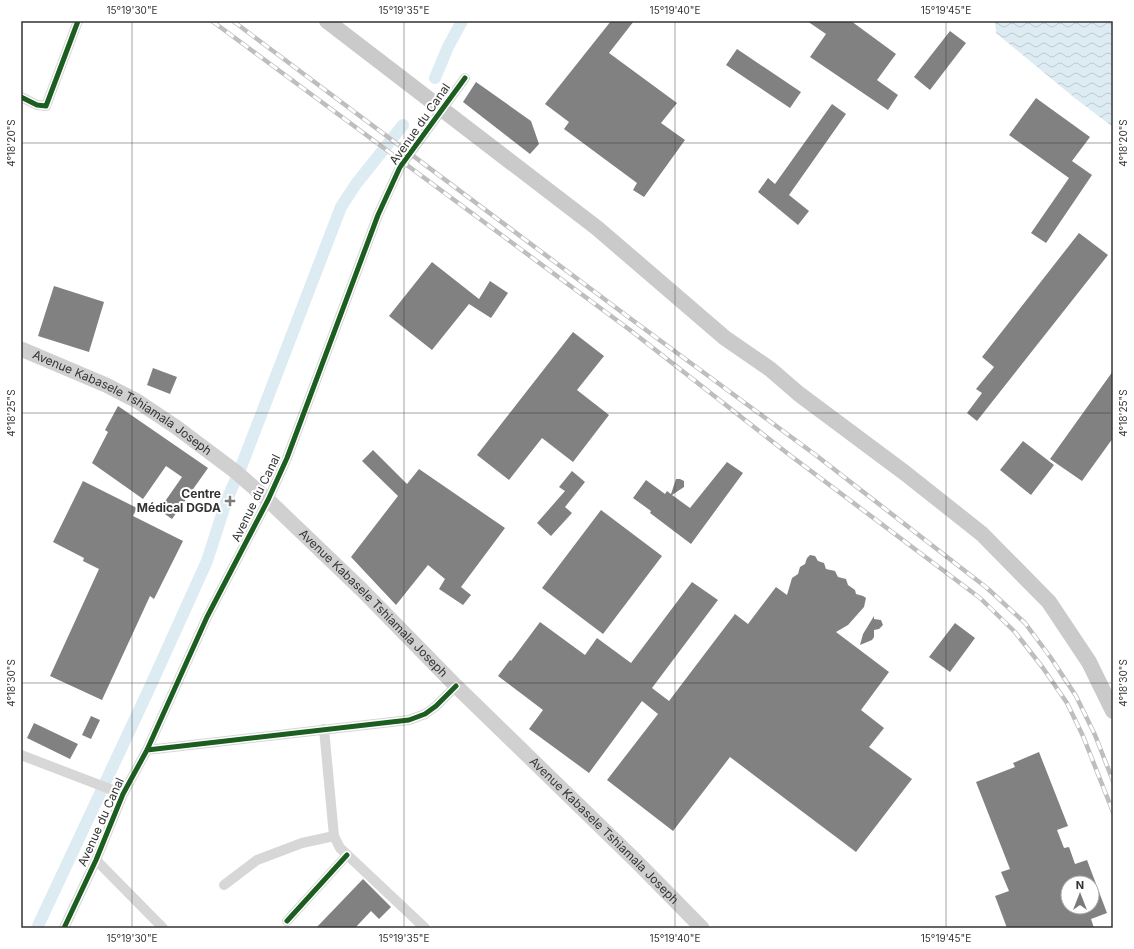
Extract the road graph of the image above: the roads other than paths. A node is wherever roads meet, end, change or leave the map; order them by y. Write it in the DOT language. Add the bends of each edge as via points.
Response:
graph roads {
  1 [pos="78,21"];
  2 [pos="327,21"];
  3 [pos="465,78"];
  4 [pos="21,97"];
  5 [pos="438,108"];
  6 [pos="21,350"];
  7 [pos="268,500"];
  8 [pos="456,686"];
  9 [pos="1113,711"];
  10 [pos="324,729"];
  11 [pos="147,750"];
  12 [pos="21,755"];
  13 [pos="119,792"];
  14 [pos="334,836"];
  15 [pos="347,855"];
  16 [pos="96,860"];
  17 [pos="224,885"];
  18 [pos="287,921"];
  19 [pos="64,928"];
  20 [pos="163,928"];
  21 [pos="425,928"];
  22 [pos="702,928"];
  1 -- 4 [label="street" via="46,106 37,105"];
  2 -- 5 [label="main road"];
  3 -- 5 [label="street, Avenue du Canal"];
  5 -- 7 [label="street, Avenue du Canal" via="400,167 378,215 287,458"];
  5 -- 9 [label="main road" via="597,228 725,338 770,369 982,534 1049,602 1089,662"];
  6 -- 7 [label="main road, Avenue Kabasele Tshiamala Joseph" via="106,385 137,401 236,472"];
  7 -- 8 [label="main road, Avenue Kabasele Tshiamala Joseph" via="362,590"];
  7 -- 11 [label="street, Avenue du Canal" via="207,617"];
  8 -- 10 [label="street" via="425,714 409,720"];
  8 -- 22 [label="main road, Avenue Kabasele Tshiamala Joseph"];
  10 -- 11 [label="street"];
  10 -- 14 [label="street"];
  11 -- 13 [label="street, Avenue du Canal"];
  12 -- 13 [label="street"];
  13 -- 16 [label="street, Avenue du Canal"];
  14 -- 15 [label="street"];
  14 -- 17 [label="street" via="302,843 257,860"];
  15 -- 18 [label="street"];
  15 -- 21 [label="street"];
  16 -- 19 [label="street, Avenue du Canal"];
  16 -- 20 [label="street"];
}
